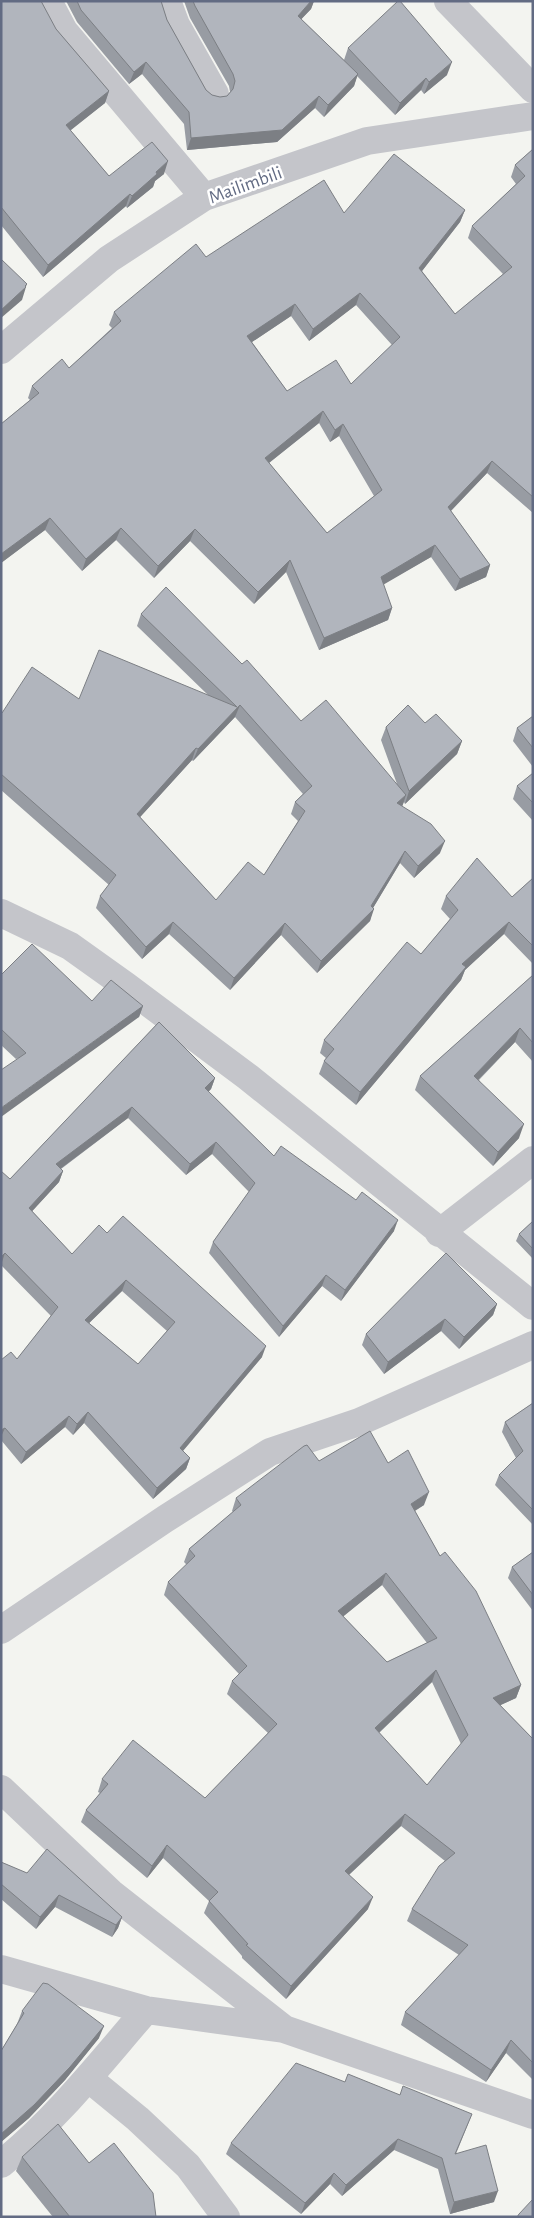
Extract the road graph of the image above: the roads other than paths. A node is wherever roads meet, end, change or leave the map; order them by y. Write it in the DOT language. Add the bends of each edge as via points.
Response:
graph roads {
  1 [pos="48,1"];
  2 [pos="167,1"];
  3 [pos="448,1"];
  4 [pos="533,89"];
  5 [pos="215,94"];
  6 [pos="533,116"];
  7 [pos="204,197"];
  8 [pos="1,350"];
  9 [pos="1,913"];
  10 [pos="533,1160"];
  11 [pos="439,1233"];
  12 [pos="533,1306"];
  13 [pos="533,1345"];
  14 [pos="1,1630"];
  15 [pos="1,1789"];
  16 [pos="1,1968"];
  17 [pos="146,2010"];
  18 [pos="284,2029"];
  19 [pos="88,2078"];
  20 [pos="533,2115"];
  21 [pos="1,2164"];
  22 [pos="226,2217"];
  1 -- 7 [label="street" via="64,31"];
  2 -- 5 [label="street" via="176,25"];
  3 -- 4 [label="street"];
  6 -- 7 [label="street, Mailimbili" via="367,141"];
  7 -- 8 [label="street, Mailimbili" via="109,259"];
  9 -- 11 [label="street" via="70,946 126,986 248,1077"];
  10 -- 11 [label="street"];
  11 -- 12 [label="street"];
  13 -- 14 [label="street" via="359,1422 270,1452"];
  15 -- 18 [label="street" via="112,1893"];
  16 -- 17 [label="street"];
  17 -- 18 [label="street"];
  17 -- 19 [label="street"];
  18 -- 20 [label="street"];
  19 -- 21 [label="street" via="28,2143"];
  19 -- 22 [label="street" via="188,2166"];
}
